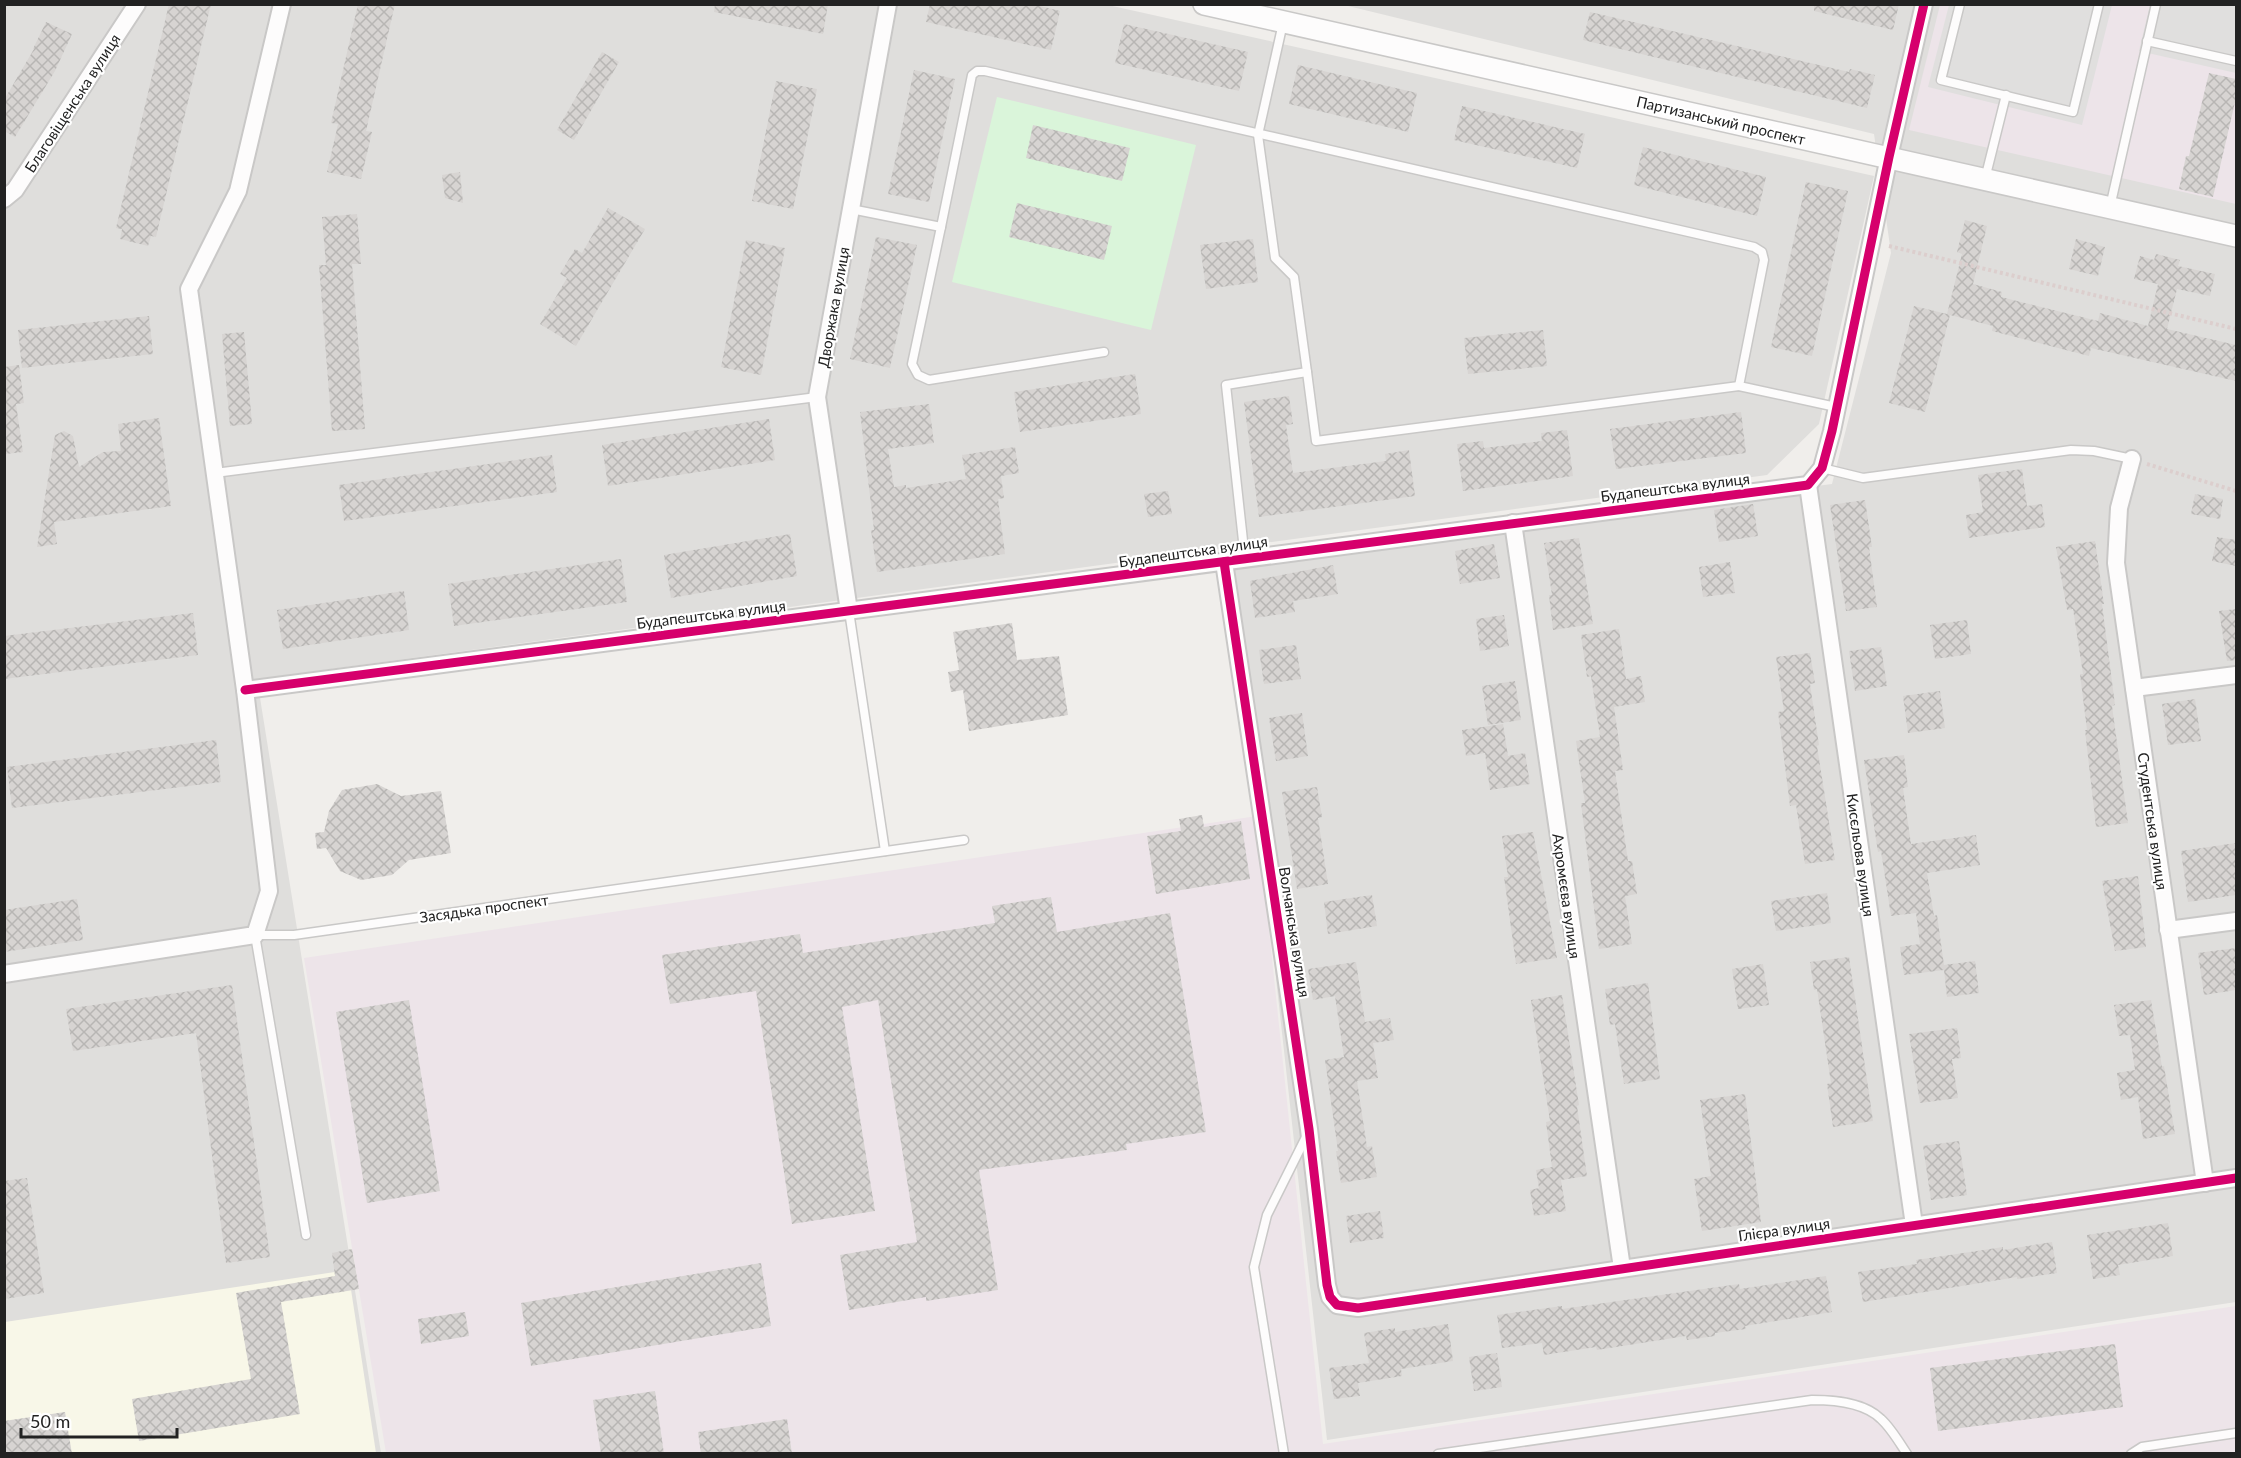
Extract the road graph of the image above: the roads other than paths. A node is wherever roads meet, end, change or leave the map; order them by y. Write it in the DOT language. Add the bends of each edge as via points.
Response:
graph roads {
  1 [pos="282,4"];
  2 [pos="888,4"];
  3 [pos="1204,4"];
  4 [pos="1924,4"];
  5 [pos="1960,4"];
  6 [pos="2099,4"];
  7 [pos="2156,4"];
  8 [pos="132,6"];
  9 [pos="1283,22"];
  10 [pos="2147,41"];
  11 [pos="2236,61"];
  12 [pos="2006,95"];
  13 [pos="1258,135"];
  14 [pos="1889,157"];
  15 [pos="1985,179"];
  16 [pos="4,199"];
  17 [pos="2109,207"];
  18 [pos="851,209"];
  19 [pos="941,227"];
  20 [pos="2236,236"];
  21 [pos="1104,352"];
  22 [pos="1306,372"];
  23 [pos="1740,386"];
  24 [pos="817,397"];
  25 [pos="1836,407"];
  26 [pos="2132,459"];
  27 [pos="1822,468"];
  28 [pos="215,473"];
  29 [pos="1808,485"];
  30 [pos="1513,523"];
  31 [pos="1245,559"];
  32 [pos="1224,562"];
  33 [pos="849,611"];
  34 [pos="2236,675"];
  35 [pos="2134,688"];
  36 [pos="245,690"];
  37 [pos="964,840"];
  38 [pos="885,851"];
  39 [pos="2236,921"];
  40 [pos="2168,930"];
  41 [pos="255,935"];
  42 [pos="4,974"];
  43 [pos="1310,1129"];
  44 [pos="2236,1178"];
  45 [pos="2205,1183"];
  46 [pos="1914,1225"];
  47 [pos="306,1235"];
  48 [pos="1622,1268"];
  49 [pos="1337,1305"];
  50 [pos="2236,1433"];
  51 [pos="1284,1454"];
  52 [pos="1438,1454"];
  53 [pos="1907,1454"];
  54 [pos="2131,1454"];
  1 -- 28 [label="street" via="238,191 189,289"];
  2 -- 18 [label="street, Дворжака вулиця"];
  3 -- 9 [label="street, Партизанський проспект"];
  4 -- 14 [label="street"];
  5 -- 12 [label="lane" via="1941,80"];
  6 -- 12 [label="lane" via="2073,112"];
  7 -- 10 [label="lane"];
  8 -- 16 [label="street, Благовіщенська вулиця" via="15,190"];
  9 -- 13 [label="lane"];
  9 -- 14 [label="street, Партизанський проспект"];
  10 -- 11 [label="lane"];
  10 -- 17 [label="lane"];
  12 -- 15 [label="lane"];
  13 -- 19 [label="lane" via="977,70 972,75"];
  13 -- 22 [label="lane" via="1275,258 1294,277"];
  13 -- 23 [label="lane" via="1754,247 1762,252 1764,260"];
  14 -- 15 [label="street, Партизанський проспект"];
  14 -- 25 [label="street"];
  15 -- 17 [label="street, Партизанський проспект"];
  17 -- 20 [label="street, Партизанський проспект"];
  18 -- 19 [label="lane"];
  18 -- 24 [label="street, Дворжака вулиця"];
  19 -- 21 [label="lane" via="912,364 918,375 929,380"];
  22 -- 23 [label="lane" via="1316,441"];
  22 -- 31 [label="lane" via="1226,385"];
  23 -- 25 [label="lane"];
  24 -- 28 [label="lane"];
  24 -- 33 [label="street, Дворжака вулиця"];
  25 -- 27 [label="street"];
  26 -- 27 [label="lane" via="2072,450 1863,478"];
  26 -- 35 [label="street, Студентська вулиця" via="2119,508 2116,563"];
  27 -- 29 [label="street"];
  28 -- 36 [label="street"];
  29 -- 30 [label="street, Будапештська вулиця"];
  29 -- 46 [label="street, Кисєльова вулиця"];
  30 -- 31 [label="street, Будапештська вулиця"];
  30 -- 48 [label="street, Ахромєєва вулиця"];
  31 -- 32 [label="street, Будапештська вулиця"];
  32 -- 33 [label="street, Будапештська вулиця"];
  32 -- 43 [label="street, Волчанська вулиця"];
  33 -- 36 [label="street, Будапештська вулиця"];
  33 -- 38 [label="lane"];
  34 -- 35 [label="street"];
  35 -- 40 [label="street, Студентська вулиця"];
  36 -- 41 [label="street" via="269,891"];
  37 -- 38 [label="lane, Засядька проспект"];
  38 -- 41 [label="lane, Засядька проспект" via="294,935"];
  39 -- 40 [label="street"];
  40 -- 45 [label="street, Студентська вулиця"];
  41 -- 42 [label="street, Засядька проспект"];
  41 -- 47 [label="lane"];
  43 -- 49 [label="street, Волчанська вулиця" via="1327,1285"];
  43 -- 51 [label="lane" via="1267,1215 1254,1268"];
  44 -- 45 [label="street, Глієра вулиця"];
  45 -- 46 [label="street, Глієра вулиця"];
  46 -- 48 [label="street, Глієра вулиця"];
  48 -- 49 [label="street, Глієра вулиця" via="1358,1308"];
  50 -- 54 [label="lane" via="2142,1447"];
  52 -- 53 [label="lane" via="1812,1400 1833,1400 1867,1410 1880,1418"];
}
